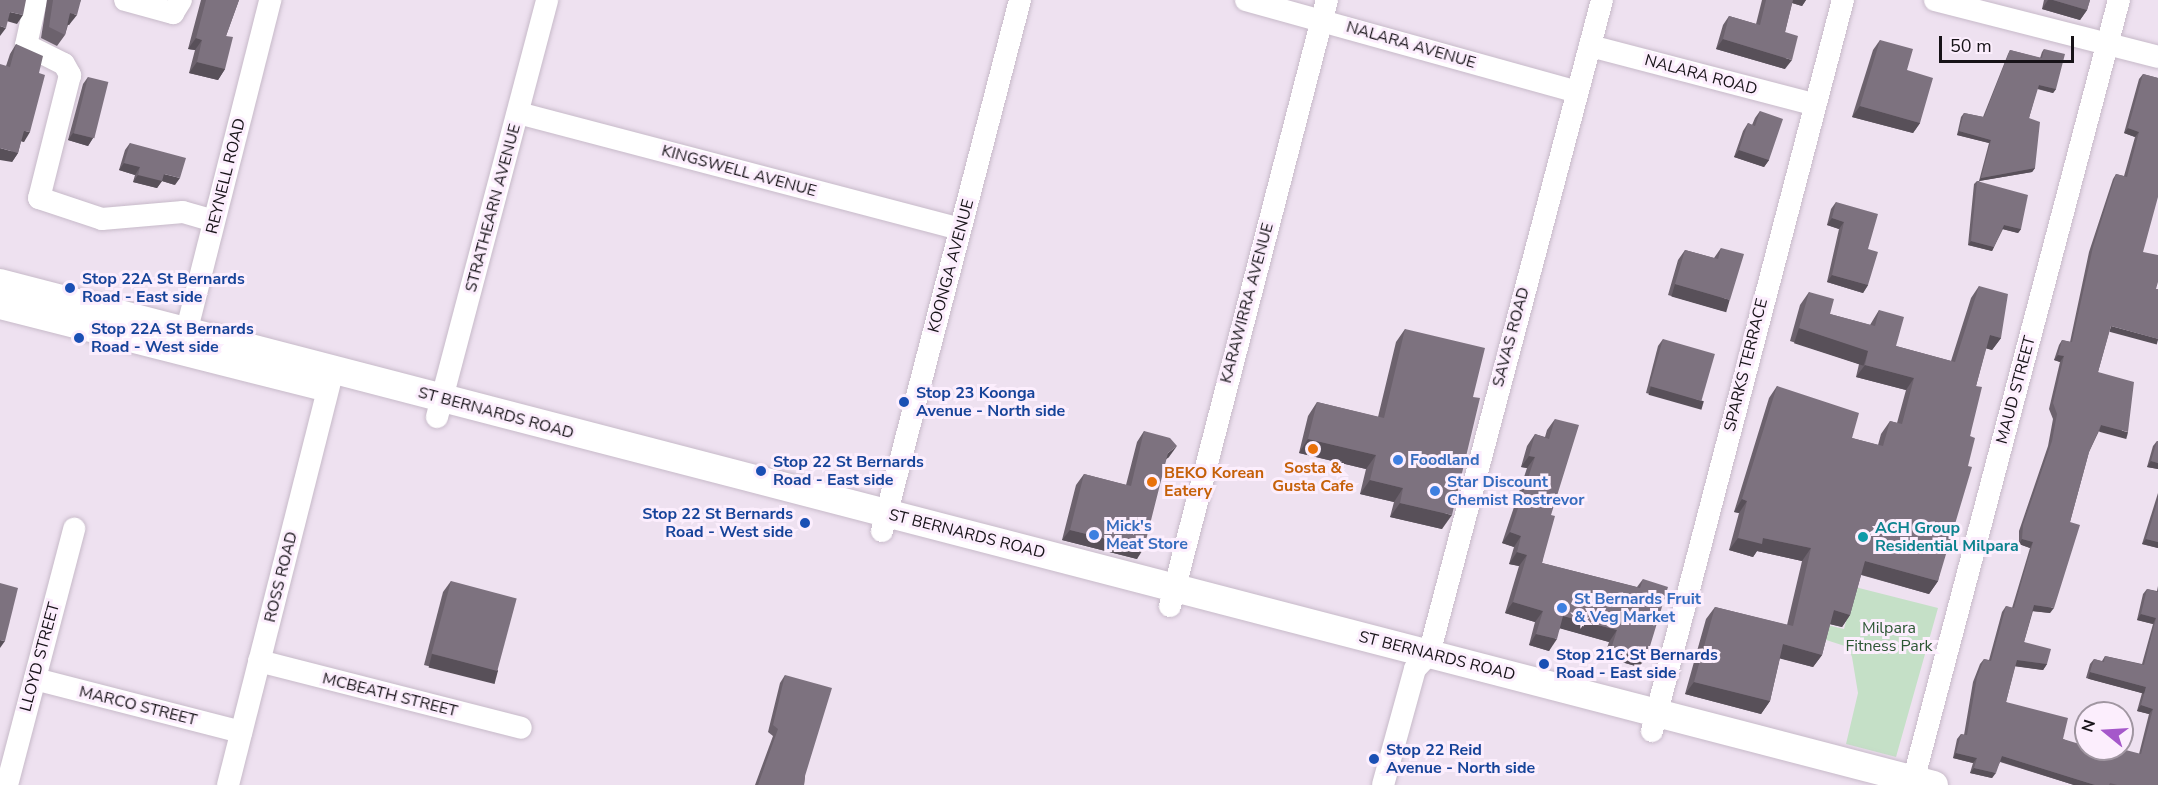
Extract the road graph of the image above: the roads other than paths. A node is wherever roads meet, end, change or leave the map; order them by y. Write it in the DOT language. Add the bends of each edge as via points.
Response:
graph roads {
  1 [pos="36,0"];
  2 [pos="124,0"];
  3 [pos="181,0"];
  4 [pos="270,0"];
  5 [pos="547,0"];
  6 [pos="1020,0"];
  7 [pos="1246,0"];
  8 [pos="1602,0"];
  9 [pos="1843,0"];
  10 [pos="1935,0"];
  11 [pos="2119,0"];
  12 [pos="1324,10"];
  13 [pos="2108,43"];
  14 [pos="1590,46"];
  15 [pos="2158,57"];
  16 [pos="1575,91"];
  17 [pos="1813,104"];
  18 [pos="518,113"];
  19 [pos="214,221"];
  20 [pos="960,229"];
  21 [pos="0,283"];
  22 [pos="0,305"];
  23 [pos="184,341"];
  24 [pos="331,379"];
  25 [pos="440,408"];
  26 [pos="884,523"];
  27 [pos="74,529"];
  28 [pos="1172,596"];
  29 [pos="260,661"];
  30 [pos="1422,662"];
  31 [pos="35,679"];
  32 [pos="1654,722"];
  33 [pos="521,728"];
  34 [pos="241,732"];
  35 [pos="1920,783"];
  36 [pos="7,785"];
  37 [pos="228,785"];
  38 [pos="1383,785"];
  39 [pos="1861,785"];
  1 -- 19 [label="street" via="26,45 64,64 70,75 39,198 102,219 183,212"];
  2 -- 3 [label="street" via="173,13"];
  4 -- 19 [label="street, REYNELL ROAD"];
  5 -- 18 [label="street, STRATHEARN AVENUE"];
  6 -- 20 [label="street, KOONGA AVENUE"];
  7 -- 12 [label="street, NALARA AVENUE"];
  8 -- 14 [label="street, SAVAS ROAD"];
  9 -- 17 [label="street, SPARKS TERRACE"];
  10 -- 13 [label="street"];
  11 -- 13 [label="street, MAUD STREET"];
  12 -- 16 [label="street, NALARA AVENUE"];
  12 -- 28 [label="street, KARAWIRRA AVENUE"];
  13 -- 15 [label="street"];
  13 -- 35 [label="street, MAUD STREET"];
  14 -- 16 [label="street, SAVAS ROAD"];
  14 -- 17 [label="street, NALARA ROAD"];
  16 -- 30 [label="street, SAVAS ROAD"];
  17 -- 32 [label="street, SPARKS TERRACE"];
  18 -- 20 [label="street, KINGSWELL AVENUE"];
  18 -- 25 [label="street, STRATHEARN AVENUE"];
  19 -- 23 [label="street, REYNELL ROAD"];
  20 -- 26 [label="street, KOONGA AVENUE"];
  21 -- 23 [label="main road, ST BERNARDS ROAD"];
  22 -- 23 [label="main road, ST BERNARDS ROAD"];
  23 -- 24 [label="main road, ST BERNARDS ROAD"];
  24 -- 25 [label="main road, ST BERNARDS ROAD"];
  24 -- 29 [label="street, ROSS ROAD"];
  25 -- 26 [label="main road, ST BERNARDS ROAD"];
  26 -- 28 [label="main road, ST BERNARDS ROAD"];
  27 -- 31 [label="street, LLOYD STREET"];
  28 -- 30 [label="main road, ST BERNARDS ROAD"];
  29 -- 33 [label="street, MCBEATH STREET"];
  29 -- 34 [label="street, ROSS ROAD"];
  30 -- 32 [label="main road, ST BERNARDS ROAD"];
  30 -- 38 [label="street, SAVAS ROAD"];
  31 -- 34 [label="street, MARCO STREET"];
  31 -- 36 [label="street, LLOYD STREET"];
  32 -- 35 [label="main road, ST BERNARDS ROAD"];
  32 -- 39 [label="main road, ST BERNARDS ROAD"];
  34 -- 37 [label="street, ROSS ROAD"];
}
